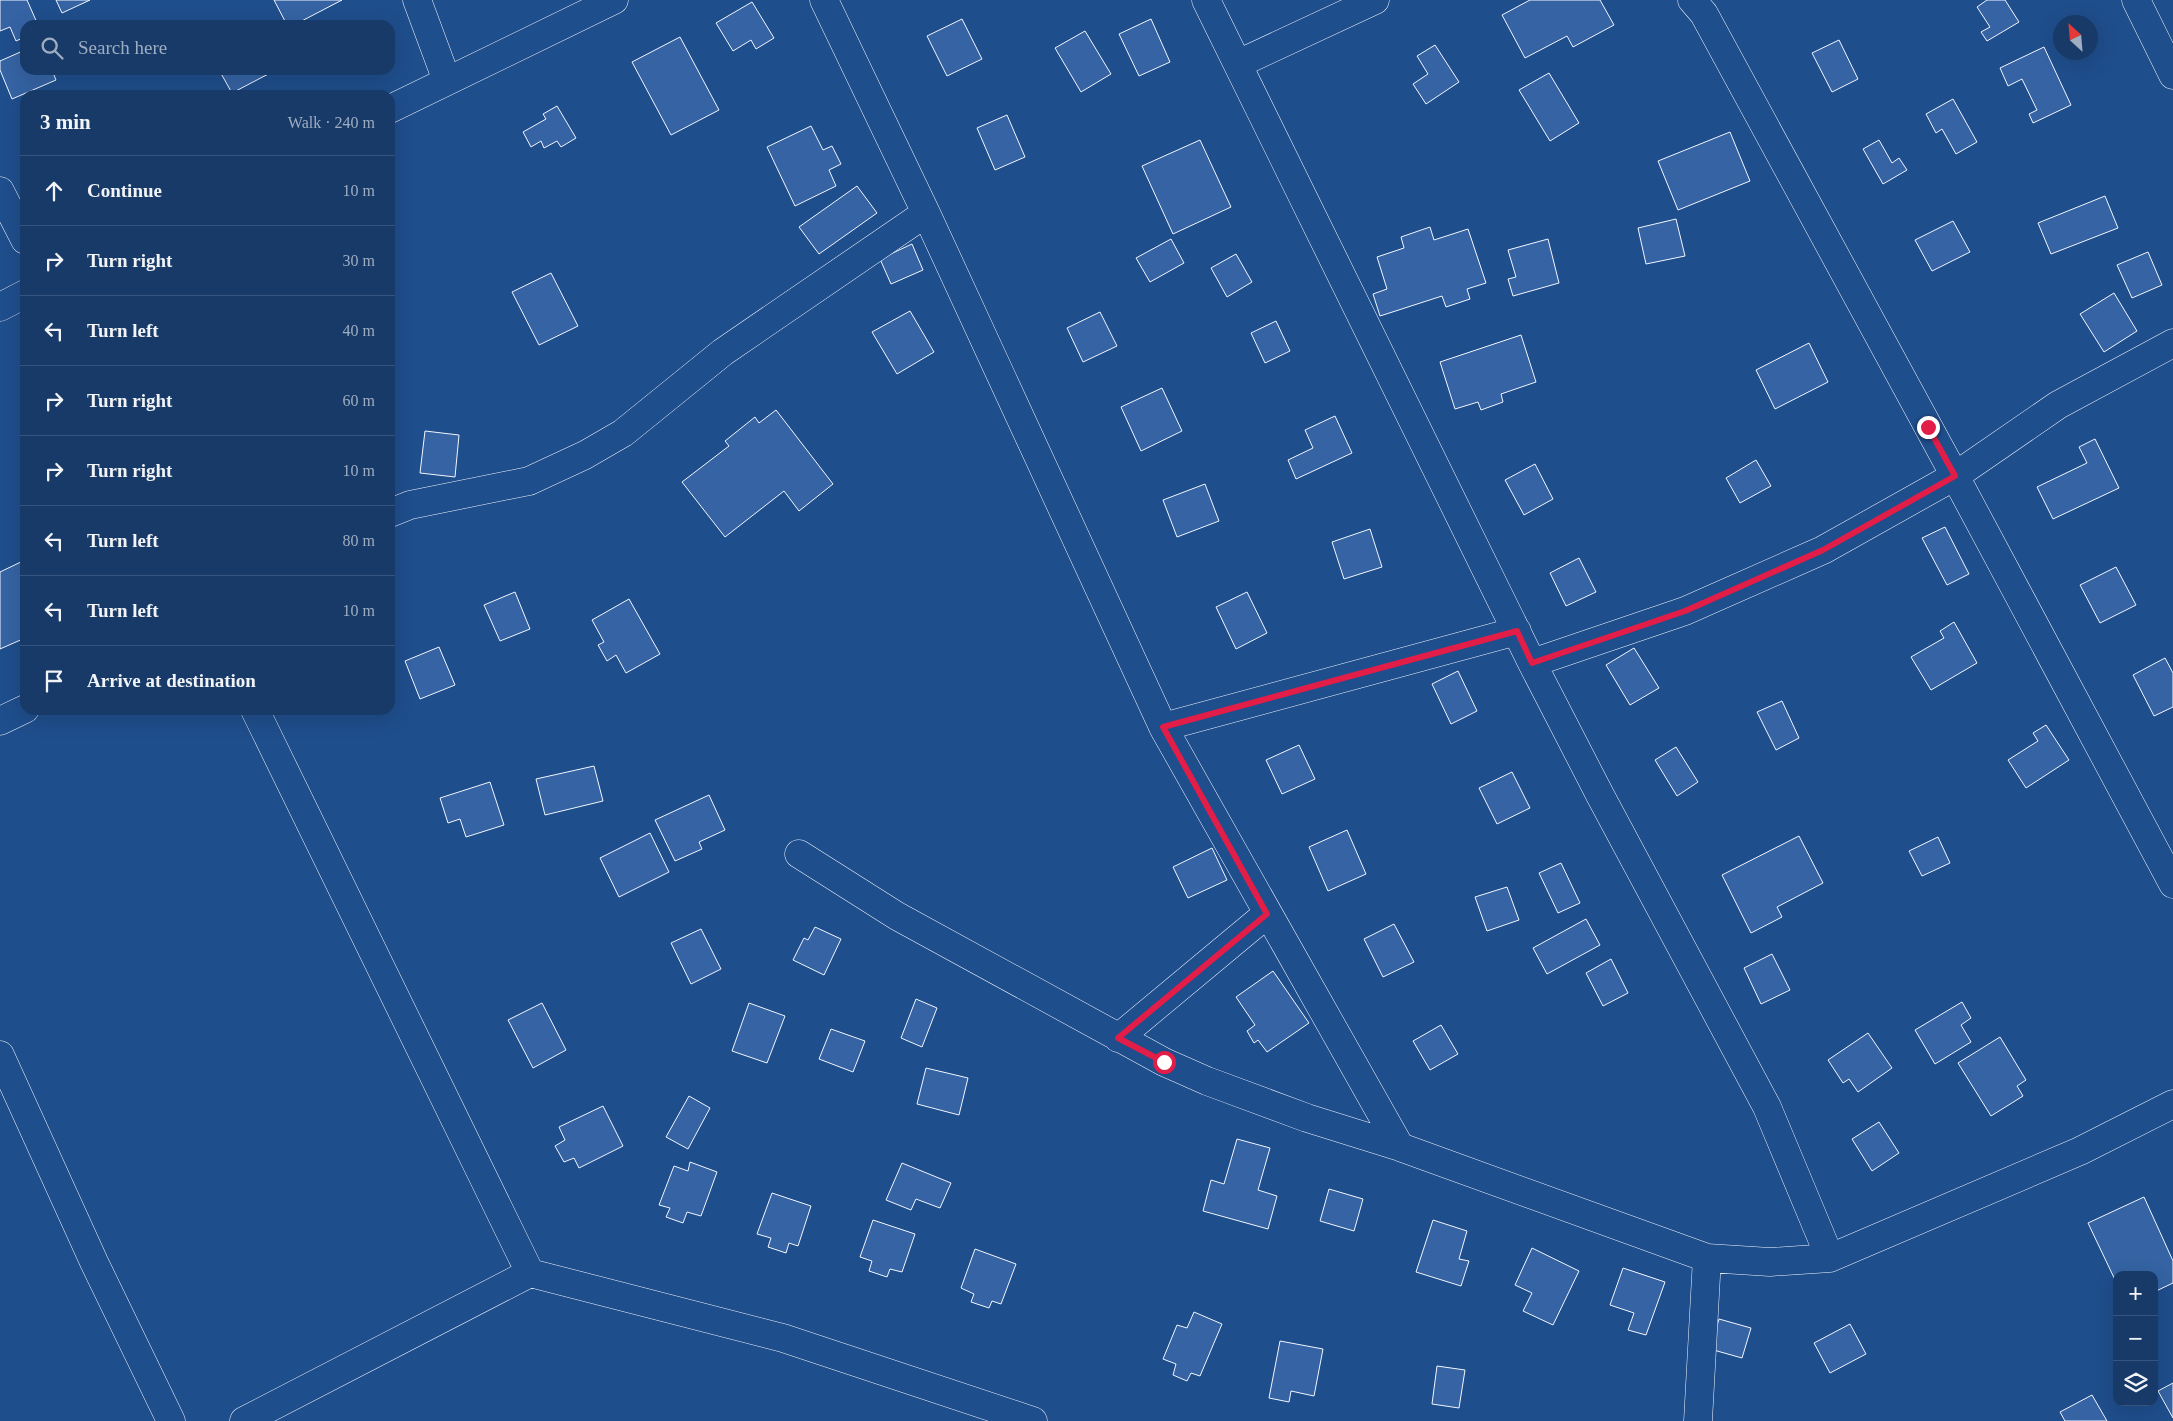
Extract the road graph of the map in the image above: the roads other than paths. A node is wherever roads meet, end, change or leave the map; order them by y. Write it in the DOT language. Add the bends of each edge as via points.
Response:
graph roads {
  1 [pos="417,0"];
  2 [pos="614,0"];
  3 [pos="824,0"];
  4 [pos="1206,0"];
  5 [pos="1375,0"];
  6 [pos="1692,0"];
  7 [pos="2136,0"];
  8 [pos="1238,64"];
  9 [pos="2173,75"];
  10 [pos="447,81"];
  11 [pos="395,107"];
  12 [pos="0,191"];
  13 [pos="926,213"];
  14 [pos="20,230"];
  15 [pos="20,297"];
  16 [pos="0,307"];
  17 [pos="2173,344"];
  18 [pos="1955,476"];
  19 [pos="395,511"];
  20 [pos="1517,631"];
  21 [pos="1532,663"];
  22 [pos="20,711"];
  23 [pos="257,715"];
  24 [pos="0,721"];
  25 [pos="1163,727"];
  26 [pos="800,854"];
  27 [pos="2173,884"];
  28 [pos="1267,914"];
  29 [pos="1118,1038"];
  30 [pos="0,1055"];
  31 [pos="2173,1104"];
  32 [pos="1400,1147"];
  33 [pos="1707,1258"];
  34 [pos="1830,1258"];
  35 [pos="530,1273"];
  36 [pos="171,1421"];
  37 [pos="244,1421"];
  38 [pos="1033,1421"];
  39 [pos="1698,1421"];
  1 -- 10 [label="street"];
  2 -- 10 [label="street"];
  3 -- 13 [label="street"];
  4 -- 8 [label="street"];
  5 -- 8 [label="street"];
  6 -- 18 [label="street" via="1708,22"];
  7 -- 9 [label="street"];
  8 -- 20 [label="street"];
  10 -- 11 [label="street"];
  12 -- 14 [label="street"];
  13 -- 19 [label="street" via="723,352 623,433 585,455 529,481 410,505"];
  13 -- 25 [label="street"];
  15 -- 16 [label="street"];
  17 -- 18 [label="street" via="2058,406"];
  18 -- 21 [label="street" via="1823,550 1685,611"];
  18 -- 27 [label="street"];
  20 -- 21 [label="street"];
  20 -- 25 [label="street"];
  21 -- 34 [label="street" via="1767,1107"];
  22 -- 24 [label="street"];
  23 -- 35 [label="street"];
  25 -- 28 [label="street"];
  26 -- 29 [label="street" via="896,916"];
  28 -- 29 [label="street"];
  28 -- 32 [label="street"];
  29 -- 32 [label="street" via="1207,1082"];
  30 -- 36 [label="street"];
  31 -- 34 [label="street" via="2080,1151"];
  32 -- 33 [label="street"];
  33 -- 34 [label="street" via="1770,1262"];
  33 -- 39 [label="street"];
  35 -- 37 [label="street"];
  35 -- 38 [label="street" via="783,1338"];
}
